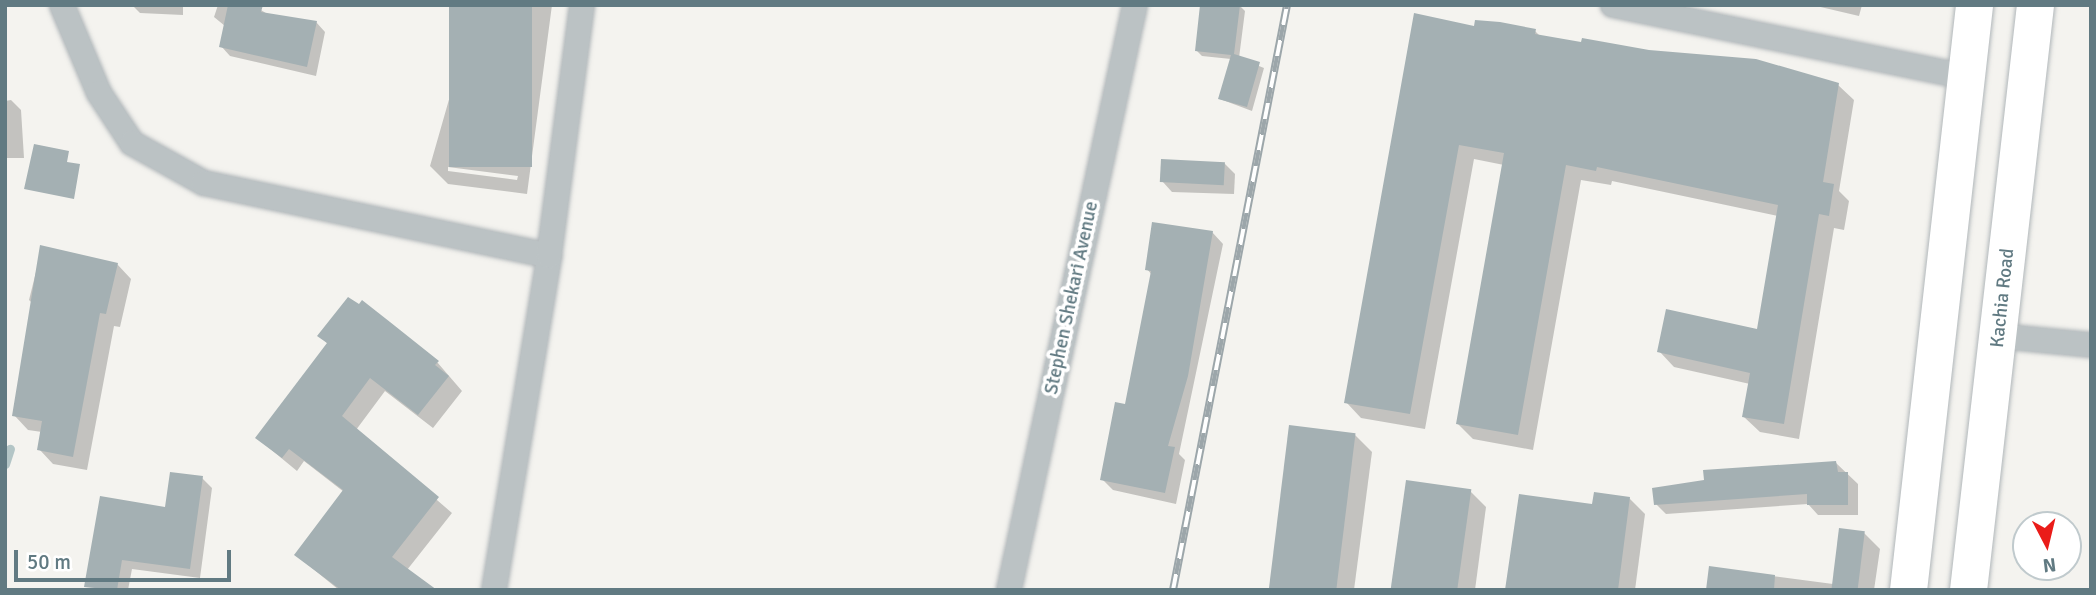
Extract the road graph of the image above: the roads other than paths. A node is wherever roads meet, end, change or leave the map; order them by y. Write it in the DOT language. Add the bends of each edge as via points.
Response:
graph roads {
  1 [pos="62,5"];
  2 [pos="582,5"];
  3 [pos="1135,5"];
  4 [pos="1613,5"];
  5 [pos="1974,5"];
  6 [pos="2035,5"];
  7 [pos="1966,77"];
  8 [pos="549,256"];
  9 [pos="1999,336"];
  10 [pos="2091,345"];
  11 [pos="494,590"];
  12 [pos="1009,590"];
  13 [pos="1908,590"];
  14 [pos="1968,590"];
  1 -- 8 [label="street" via="99,93 132,142 204,183"];
  2 -- 8 [label="street"];
  3 -- 12 [label="street, Stephen Shekari Avenue"];
  4 -- 7 [label="street"];
  5 -- 7 [label="main road"];
  6 -- 9 [label="main road, Kachia Road"];
  7 -- 13 [label="main road"];
  8 -- 11 [label="street"];
  9 -- 10 [label="street"];
  9 -- 14 [label="main road, Kachia Road"];
}
